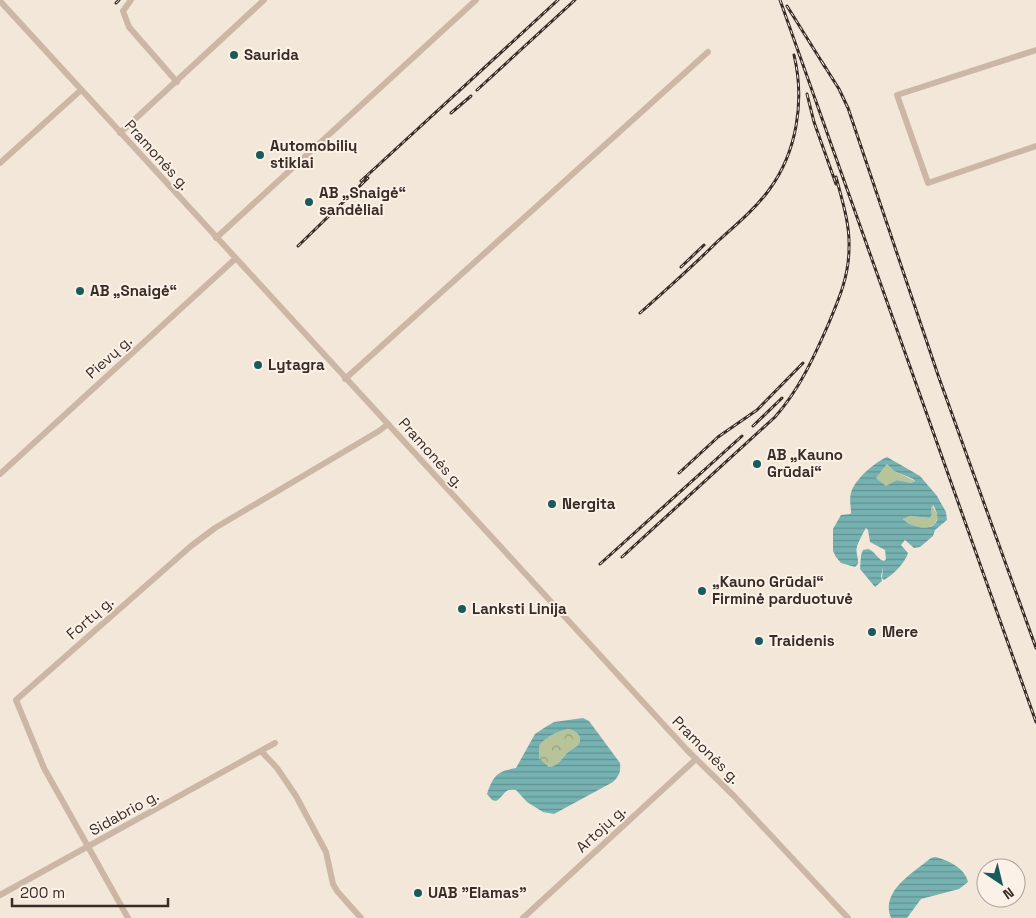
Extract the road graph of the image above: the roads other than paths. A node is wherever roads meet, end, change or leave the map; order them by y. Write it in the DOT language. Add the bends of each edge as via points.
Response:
graph roads {
  1 [pos="131,0"];
  2 [pos="264,0"];
  3 [pos="476,0"];
  4 [pos="0,1"];
  5 [pos="1036,50"];
  6 [pos="708,52"];
  7 [pos="177,82"];
  8 [pos="81,90"];
  9 [pos="120,133"];
  10 [pos="1036,146"];
  11 [pos="0,163"];
  12 [pos="216,238"];
  13 [pos="235,259"];
  14 [pos="345,379"];
  15 [pos="388,424"];
  16 [pos="0,474"];
  17 [pos="275,743"];
  18 [pos="259,752"];
  19 [pos="696,759"];
  20 [pos="87,847"];
  21 [pos="0,895"];
  22 [pos="128,918"];
  23 [pos="361,918"];
  24 [pos="523,918"];
  25 [pos="848,918"];
  1 -- 7 [label="street" via="123,11 129,27"];
  2 -- 7 [label="street"];
  3 -- 12 [label="street"];
  4 -- 8 [label="street, Pramonės g."];
  5 -- 10 [label="street" via="897,95 928,183"];
  6 -- 14 [label="street"];
  7 -- 9 [label="street"];
  8 -- 9 [label="street, Pramonės g."];
  8 -- 11 [label="street"];
  9 -- 12 [label="street, Pramonės g."];
  12 -- 13 [label="street, Pramonės g."];
  13 -- 14 [label="street, Pramonės g."];
  13 -- 16 [label="street, Pievų g."];
  14 -- 15 [label="street, Pramonės g."];
  15 -- 19 [label="street, Pramonės g."];
  15 -- 20 [label="street, Fortų g." via="215,528 16,700 44,768"];
  17 -- 18 [label="street, Sidabrio g."];
  18 -- 20 [label="street, Sidabrio g."];
  18 -- 23 [label="street" via="268,757 296,796 326,852 333,884"];
  19 -- 24 [label="street, Artojų g."];
  19 -- 25 [label="street, Pramonės g."];
  20 -- 21 [label="street, Sidabrio g."];
  20 -- 22 [label="street, Fortų g."];
}
